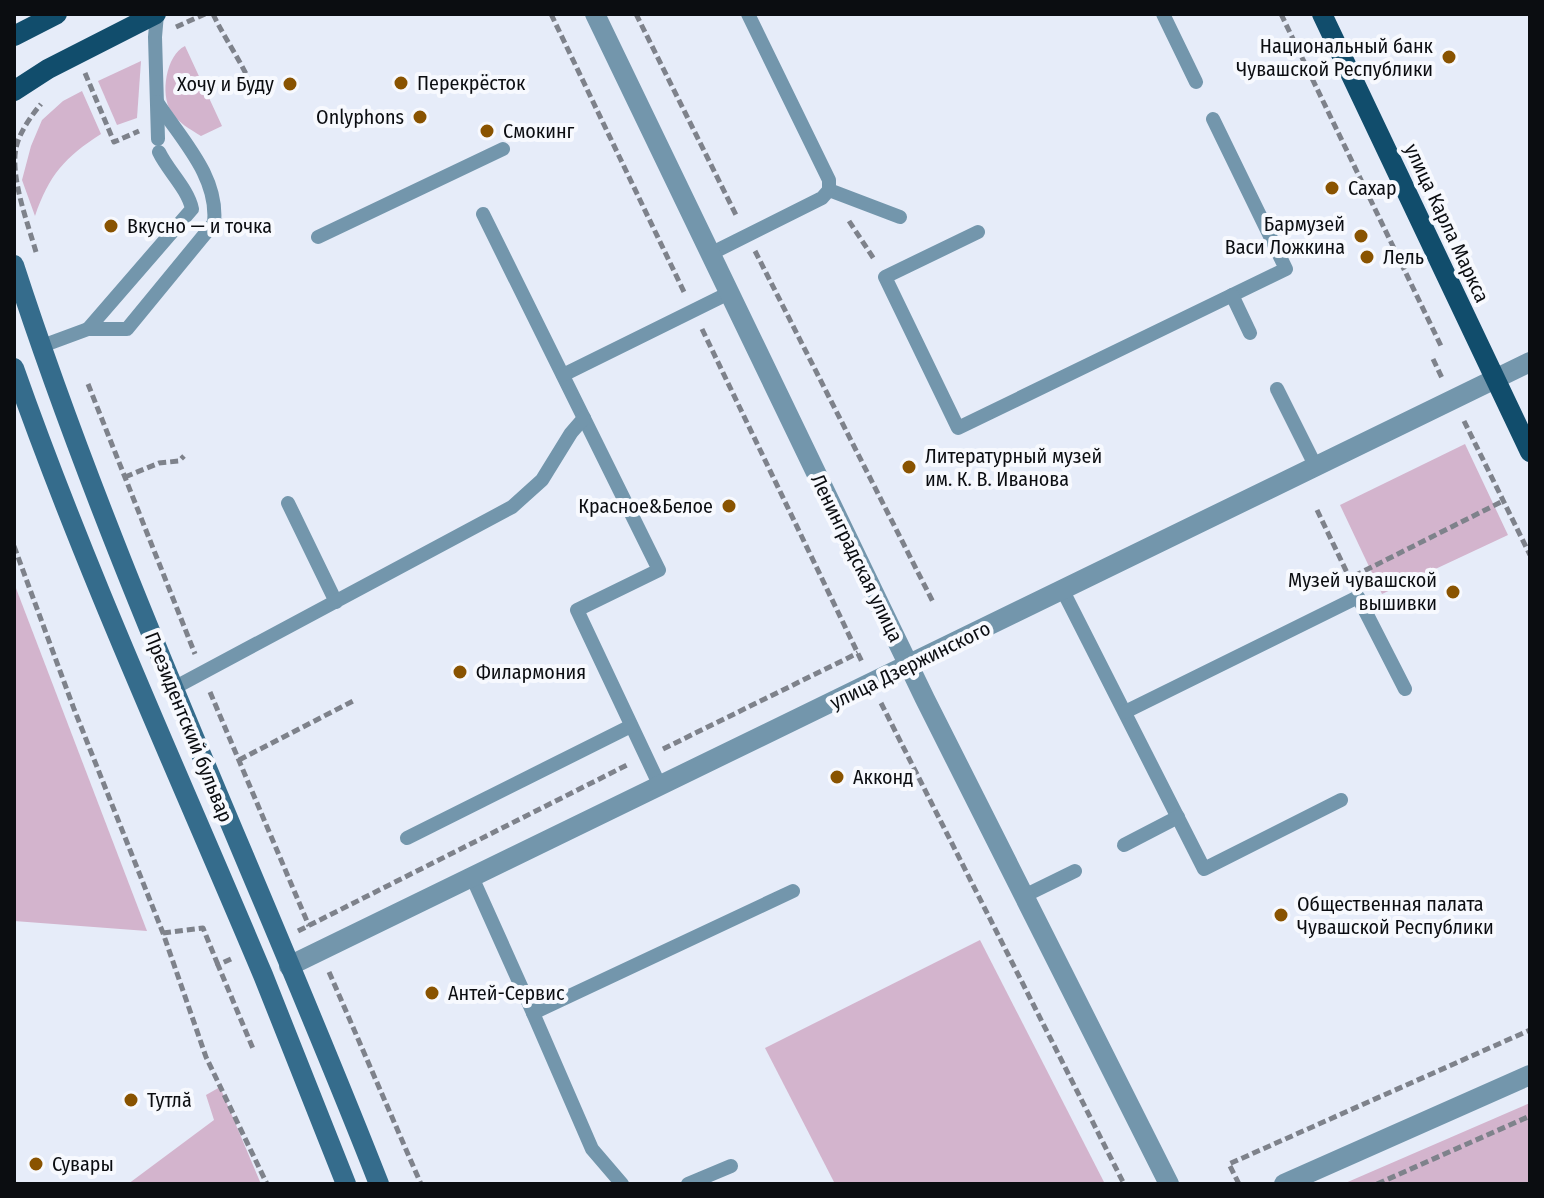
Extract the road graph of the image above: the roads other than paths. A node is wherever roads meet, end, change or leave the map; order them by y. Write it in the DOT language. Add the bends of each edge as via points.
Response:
graph roads {
  1 [pos="57,14"];
  2 [pos="156,14"];
  3 [pos="595,14"];
  4 [pos="748,14"];
  5 [pos="1163,14"];
  6 [pos="1322,14"];
  7 [pos="14,36"];
  8 [pos="1196,82"];
  9 [pos="14,91"];
  10 [pos="157,102"];
  11 [pos="1213,119"];
  12 [pos="503,149"];
  13 [pos="826,194"];
  14 [pos="483,214"];
  15 [pos="900,217"];
  16 [pos="978,232"];
  17 [pos="318,237"];
  18 [pos="710,254"];
  19 [pos="14,265"];
  20 [pos="729,293"];
  21 [pos="1232,295"];
  22 [pos="88,329"];
  23 [pos="1250,333"];
  24 [pos="42,346"];
  25 [pos="1530,362"];
  26 [pos="14,368"];
  27 [pos="563,375"];
  28 [pos="1495,380"];
  29 [pos="1277,389"];
  30 [pos="584,418"];
  31 [pos="1530,452"];
  32 [pos="1316,467"];
  33 [pos="288,503"];
  34 [pos="1063,591"];
  35 [pos="336,602"];
  36 [pos="909,666"];
  37 [pos="172,689"];
  38 [pos="1405,689"];
  39 [pos="1125,712"];
  40 [pos="631,726"];
  41 [pos="660,786"];
  42 [pos="1341,800"];
  43 [pos="1178,817"];
  44 [pos="407,838"];
  45 [pos="1124,845"];
  46 [pos="1075,871"];
  47 [pos="472,877"];
  48 [pos="793,891"];
  49 [pos="1024,896"];
  50 [pos="289,966"];
  51 [pos="263,977"];
  52 [pos="533,1013"];
  53 [pos="1530,1075"];
  54 [pos="731,1166"];
  55 [pos="346,1184"];
  56 [pos="379,1184"];
  57 [pos="622,1184"];
  58 [pos="688,1184"];
  59 [pos="1169,1184"];
  60 [pos="1284,1184"];
  1 -- 7 [label="main road"];
  2 -- 9 [label="main road"];
  2 -- 10 [label="lane"];
  3 -- 18 [label="street, Ленинградская улица"];
  4 -- 13 [label="lane" via="829,180"];
  5 -- 8 [label="lane"];
  6 -- 28 [label="main road, улица Карла Маркса"];
  10 -- 22 [label="lane" via="158,146 192,209"];
  10 -- 22 [label="lane" via="193,149 216,206 214,223 127,329"];
  11 -- 21 [label="lane" via="1286,269"];
  12 -- 17 [label="lane"];
  13 -- 15 [label="lane"];
  13 -- 18 [label="lane"];
  14 -- 27 [label="lane"];
  16 -- 21 [label="lane" via="885,277 958,428"];
  18 -- 20 [label="street, Ленинградская улица"];
  19 -- 24 [label="main road, Президентский бульвар"];
  20 -- 27 [label="lane"];
  20 -- 36 [label="street, Ленинградская улица"];
  21 -- 23 [label="lane"];
  22 -- 24 [label="lane"];
  24 -- 37 [label="main road, Президентский бульвар"];
  25 -- 28 [label="street, улица Дзержинского"];
  26 -- 51 [label="main road, Президентский бульвар" via="140,692"];
  27 -- 30 [label="lane"];
  28 -- 31 [label="main road, улица Карла Маркса"];
  28 -- 32 [label="street, улица Дзержинского"];
  29 -- 32 [label="lane"];
  30 -- 35 [label="lane" via="542,480 512,507"];
  30 -- 40 [label="lane" via="659,570 577,610"];
  32 -- 34 [label="street, улица Дзержинского"];
  33 -- 35 [label="lane"];
  34 -- 36 [label="street, улица Дзержинского"];
  34 -- 39 [label="lane"];
  35 -- 37 [label="lane"];
  36 -- 41 [label="street, улица Дзержинского"];
  36 -- 49 [label="street, Ленинградская улица"];
  37 -- 50 [label="main road, Президентский бульвар"];
  38 -- 39 [label="lane" via="1358,597"];
  39 -- 43 [label="lane"];
  40 -- 41 [label="lane"];
  40 -- 44 [label="lane"];
  41 -- 47 [label="street, улица Дзержинского"];
  42 -- 43 [label="lane" via="1204,869"];
  43 -- 45 [label="lane"];
  46 -- 49 [label="lane"];
  47 -- 50 [label="street, улица Дзержинского"];
  47 -- 52 [label="lane"];
  48 -- 52 [label="lane"];
  49 -- 59 [label="street, Ленинградская улица"];
  50 -- 51 [label="main road"];
  50 -- 56 [label="main road, Президентский бульвар"];
  51 -- 55 [label="main road, Президентский бульвар"];
  52 -- 57 [label="lane" via="592,1149"];
  53 -- 60 [label="street"];
  54 -- 58 [label="lane"];
}
